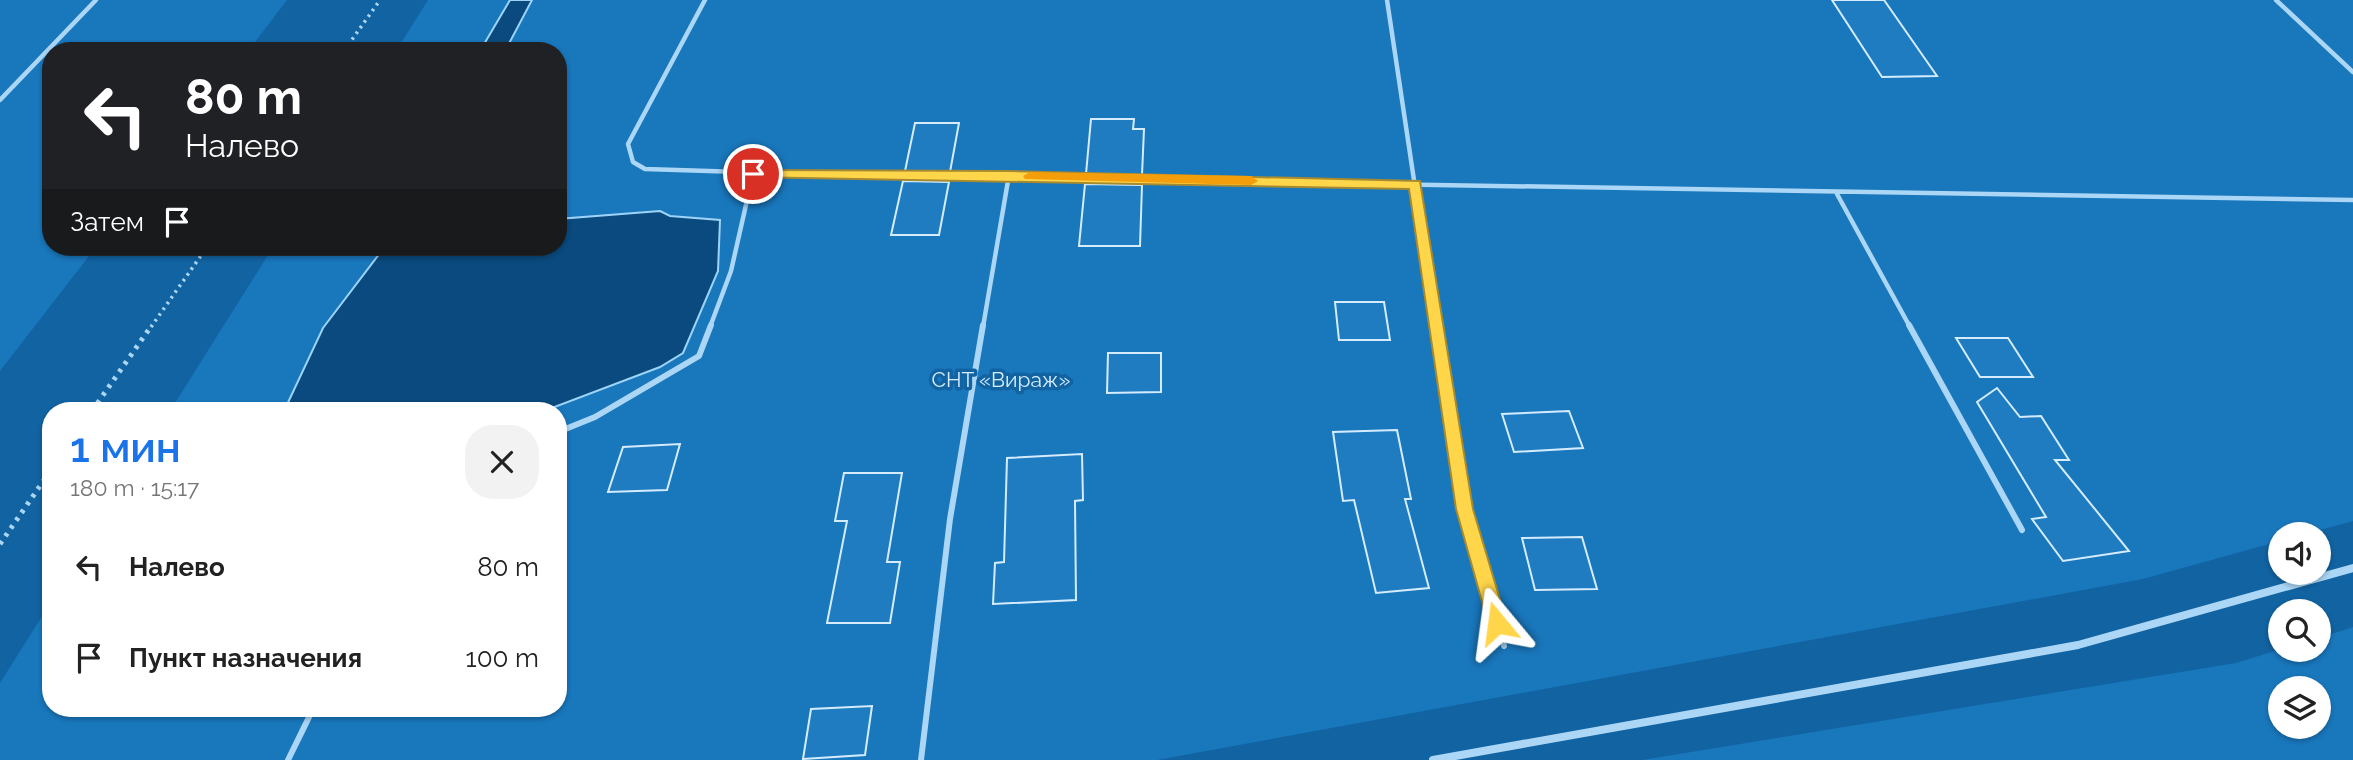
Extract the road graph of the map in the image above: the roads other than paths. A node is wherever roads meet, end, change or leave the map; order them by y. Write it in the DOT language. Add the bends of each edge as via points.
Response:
graph roads {
  1 [pos="96,0"];
  2 [pos="705,0"];
  3 [pos="1387,0"];
  4 [pos="2276,0"];
  5 [pos="56,42"];
  6 [pos="42,56"];
  7 [pos="2353,72"];
  8 [pos="0,100"];
  9 [pos="753,174"];
  10 [pos="1009,175"];
  11 [pos="1415,184"];
  12 [pos="1836,194"];
  13 [pos="2353,200"];
  14 [pos="567,428"];
  15 [pos="2022,530"];
  16 [pos="2353,568"];
  17 [pos="1504,646"];
  18 [pos="309,717"];
  19 [pos="288,760"];
  20 [pos="921,760"];
  21 [pos="1433,760"];
  1 -- 5 [label="lane"];
  2 -- 9 [label="lane" via="628,144 634,162 645,169"];
  3 -- 11 [label="lane"];
  4 -- 7 [label="lane"];
  6 -- 8 [label="lane"];
  9 -- 10 [label="lane"];
  9 -- 14 [label="lane" via="732,271 699,356 595,417"];
  10 -- 11 [label="lane"];
  10 -- 20 [label="lane" via="950,519"];
  11 -- 12 [label="lane"];
  11 -- 17 [label="lane" via="1464,509"];
  12 -- 13 [label="lane"];
  12 -- 15 [label="lane"];
  16 -- 21 [label="street" via="2078,645"];
  18 -- 19 [label="lane"];
}
